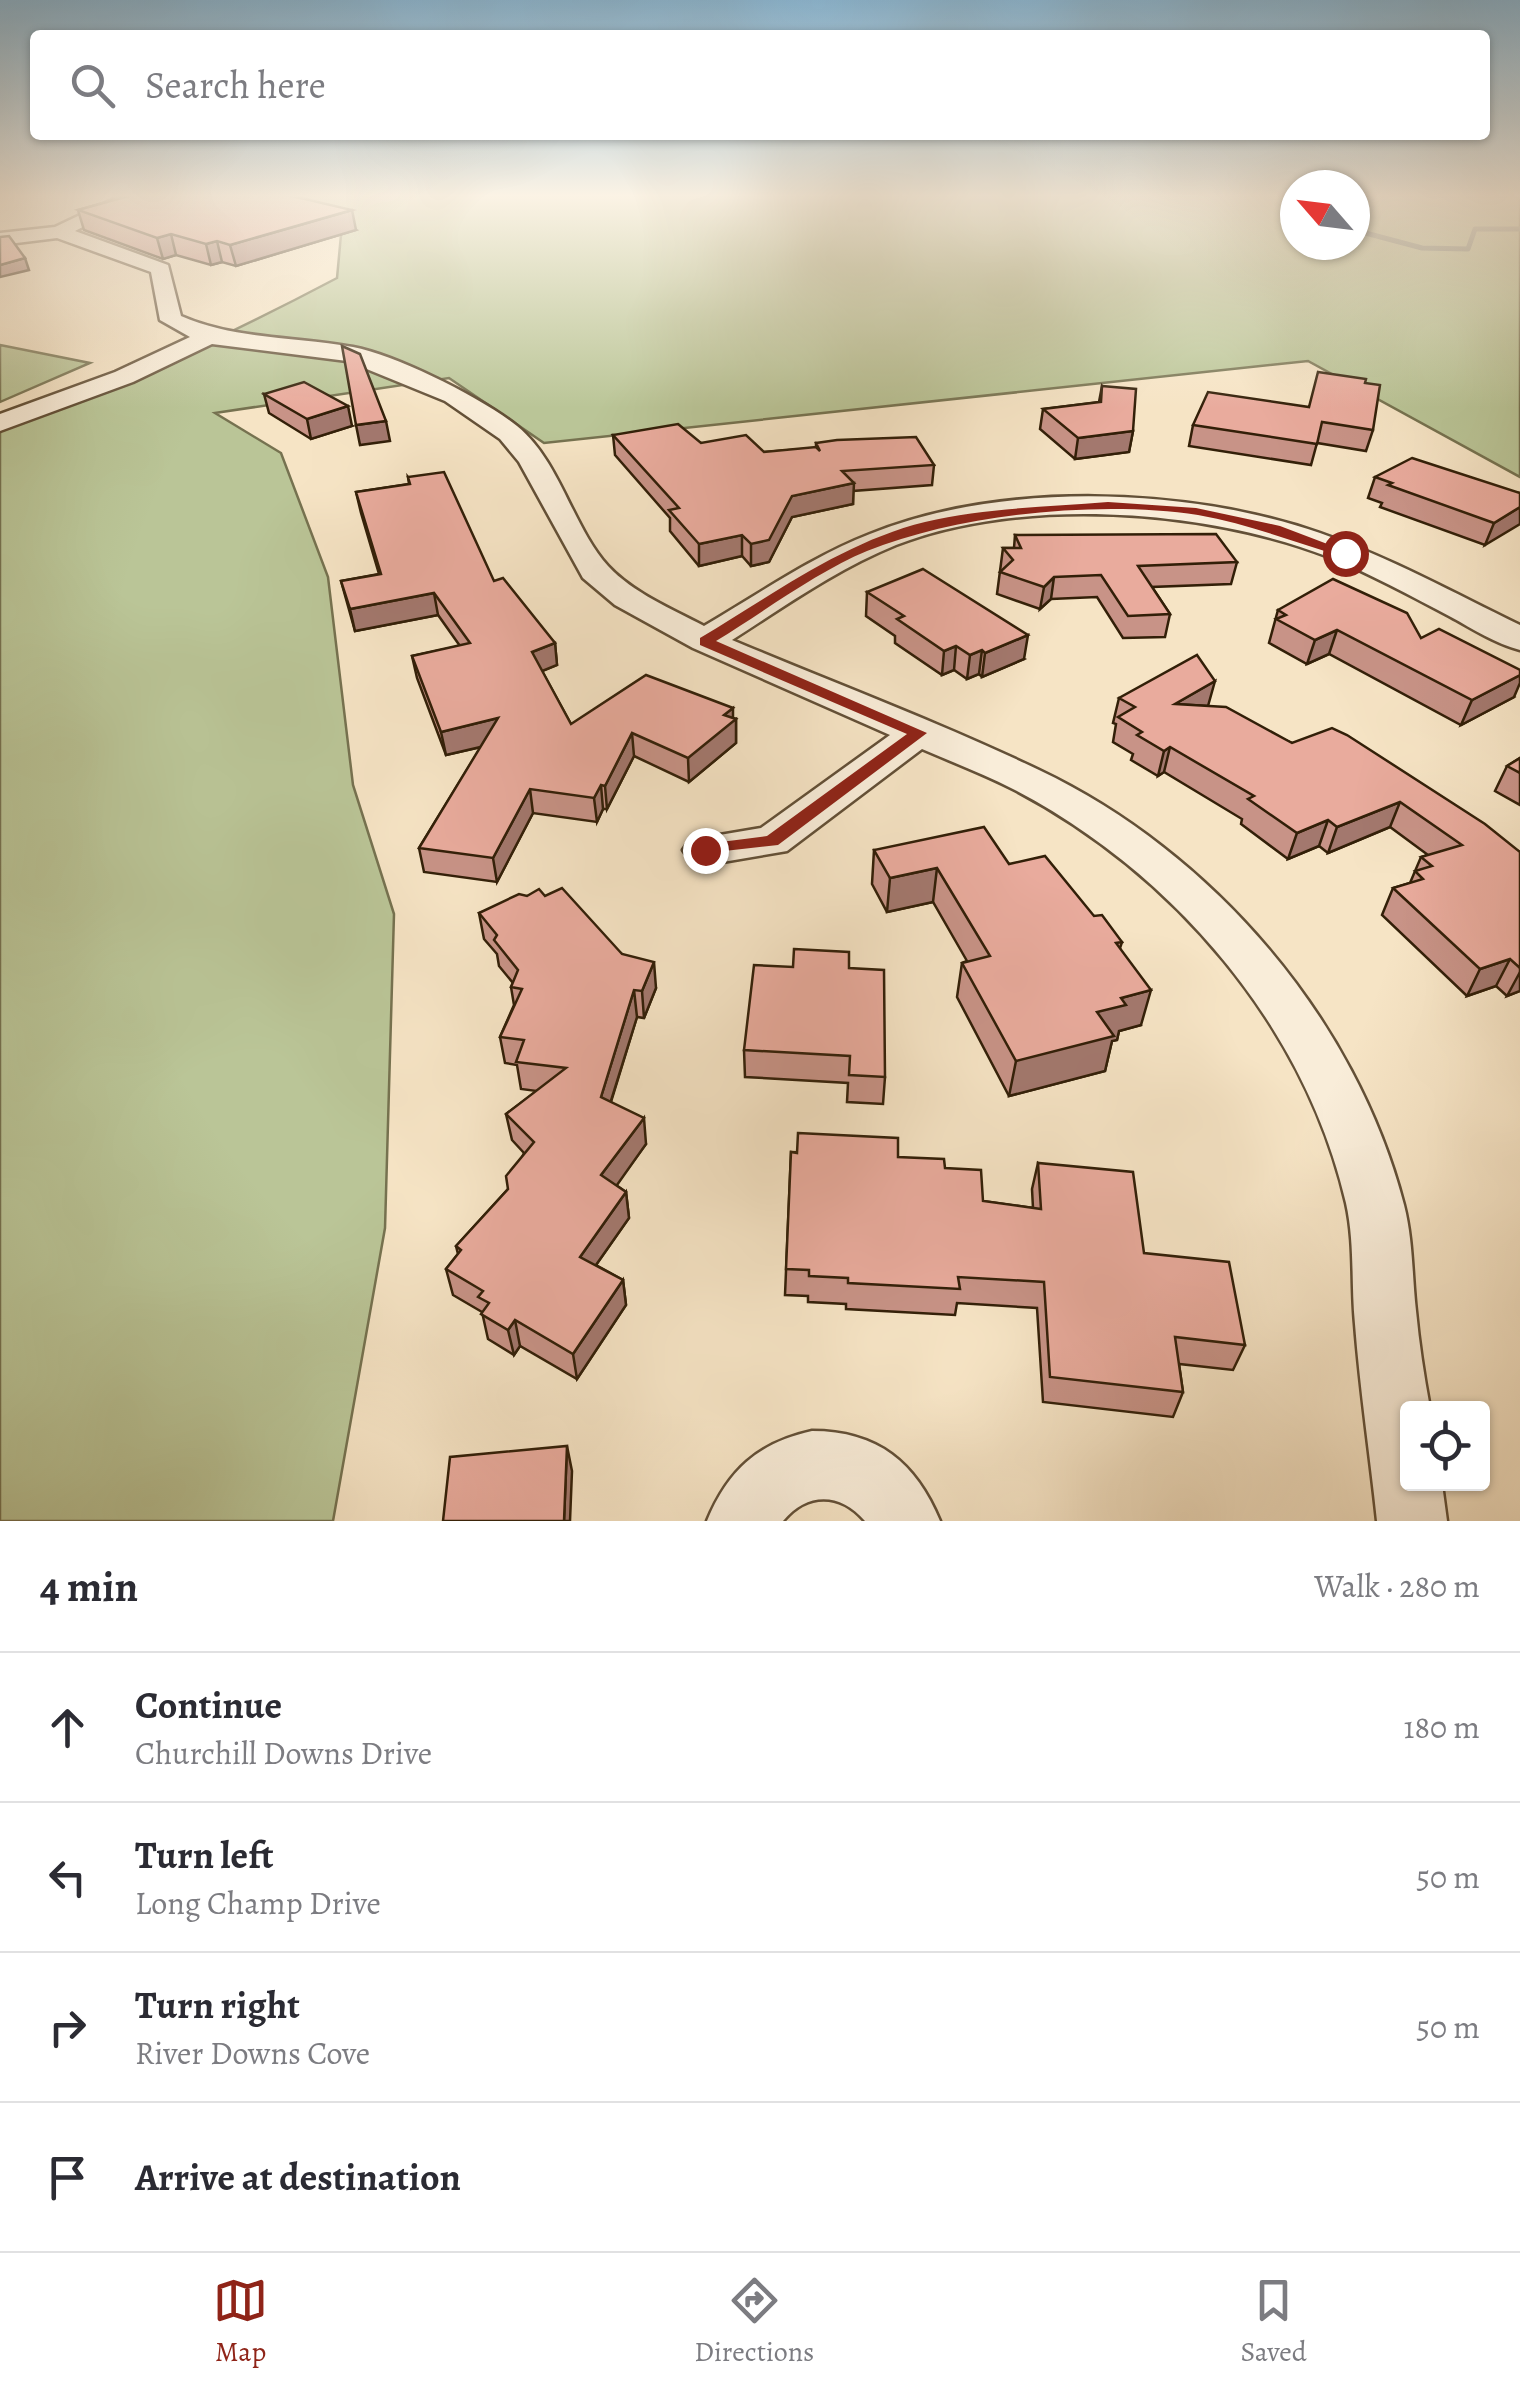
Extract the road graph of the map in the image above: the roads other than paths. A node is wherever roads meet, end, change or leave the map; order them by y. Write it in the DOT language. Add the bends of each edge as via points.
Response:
graph roads {
  1 [pos="154,266"];
  2 [pos="209,337"];
  3 [pos="0,423"];
  4 [pos="1520,639"];
  5 [pos="705,642"];
  6 [pos="919,733"];
  7 [pos="705,850"];
  8 [pos="742,1521"];
  9 [pos="906,1521"];
  10 [pos="1412,1521"];
  1 -- 2 [label="street" via="162,269 171,320"];
  2 -- 3 [label="street" via="124,378"];
  2 -- 5 [label="street" via="352,354 454,396 509,432 531,459 594,571"];
  4 -- 5 [label="street" via="1310,540 1196,512 1108,506 976,516 886,538"];
  5 -- 6 [label="street"];
  6 -- 7 [label="street" via="772,841"];
  6 -- 10 [label="street" via="1074,806 1179,883 1221,924 1302,1026 1346,1111 1378,1212"];
  8 -- 9 [label="street" via="778,1477 804,1465 832,1464 884,1489"];
}
